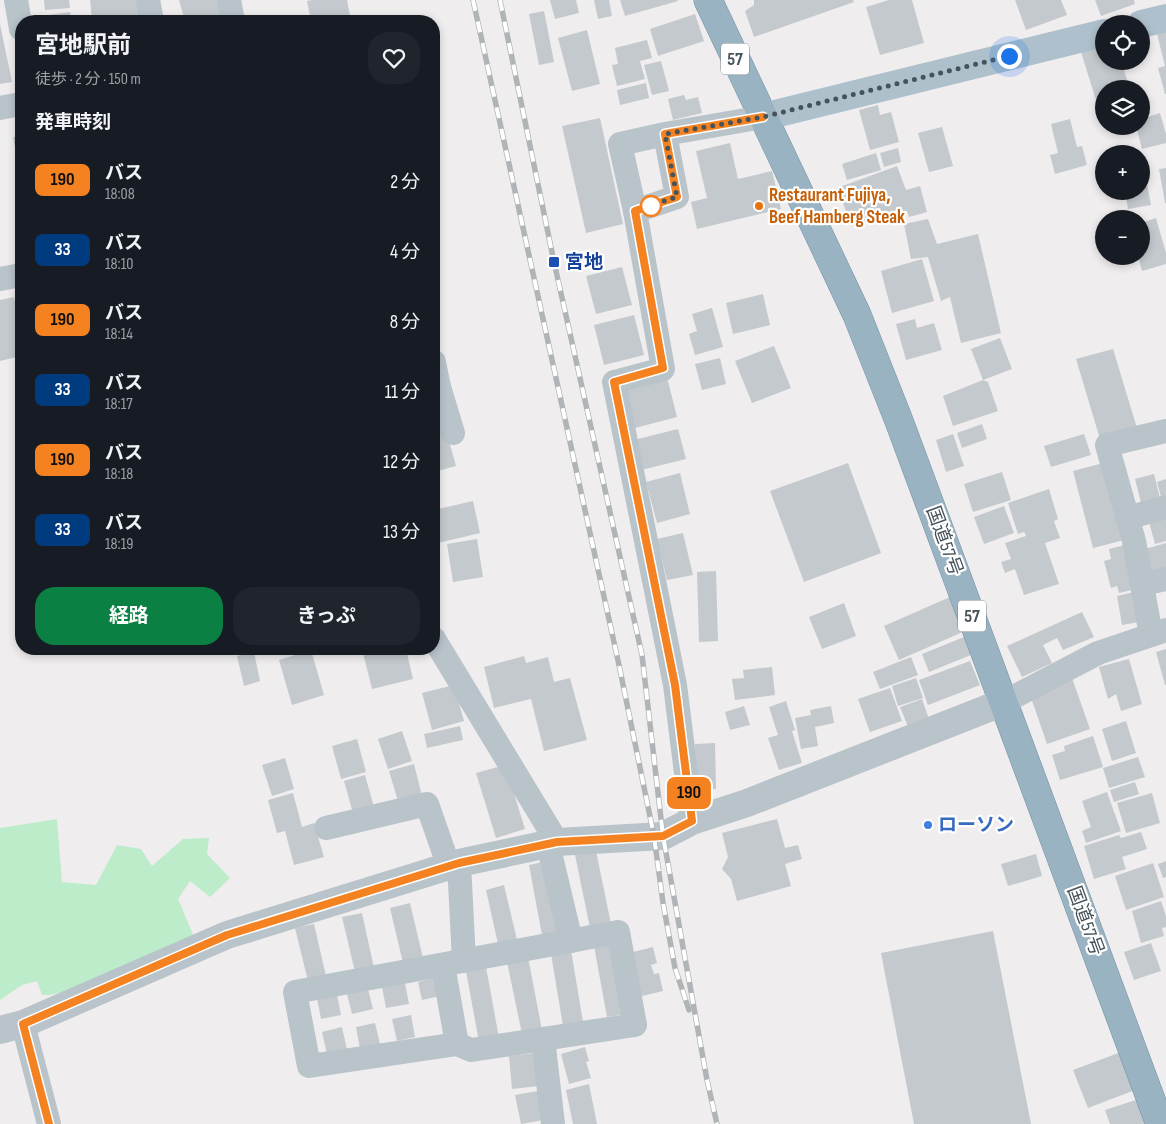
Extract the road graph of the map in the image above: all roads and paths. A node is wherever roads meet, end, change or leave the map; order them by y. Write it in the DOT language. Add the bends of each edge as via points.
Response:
graph roads {
  1 [pos="16,0"];
  2 [pos="148,0"];
  3 [pos="229,0"];
  4 [pos="708,0"];
  5 [pos="19,15"];
  6 [pos="151,15"];
  7 [pos="232,15"];
  8 [pos="1166,18"];
  9 [pos="1150,22"];
  10 [pos="1095,35"];
  11 [pos="15,105"];
  12 [pos="0,108"];
  13 [pos="763,117"];
  14 [pos="665,134"];
  15 [pos="635,211"];
  16 [pos="15,276"];
  17 [pos="0,279"];
  18 [pos="440,396"];
  19 [pos="1166,431"];
  20 [pos="453,433"];
  21 [pos="1166,507"];
  22 [pos="1127,518"];
  23 [pos="1166,579"];
  24 [pos="1142,584"];
  25 [pos="1158,633"];
  26 [pos="440,649"];
  27 [pos="1004,702"];
  28 [pos="692,821"];
  29 [pos="326,828"];
  30 [pos="553,843"];
  31 [pos="454,865"];
  32 [pos="571,941"];
  33 [pos="454,963"];
  34 [pos="12,1027"];
  35 [pos="543,1039"];
  36 [pos="457,1044"];
  37 [pos="49,1124"];
  38 [pos="553,1124"];
  39 [pos="1160,1124"];
  1 -- 5 [label="street"];
  2 -- 6 [label="street"];
  3 -- 7 [label="street"];
  4 -- 13 [label="highway, 国道57号 / 57"];
  8 -- 9 [label="main road"];
  10 -- 13 [label="main road"];
  11 -- 12 [label="street"];
  13 -- 14 [label="street"];
  13 -- 27 [label="highway, 国道57号 / 57" via="857,315"];
  14 -- 15 [label="street" via="677,197"];
  14 -- 15 [label="street" via="620,144"];
  15 -- 28 [label="street" via="663,368 614,382 675,685"];
  16 -- 17 [label="street"];
  18 -- 20 [label="street"];
  19 -- 22 [label="street" via="1107,445"];
  21 -- 22 [label="street"];
  22 -- 24 [label="street"];
  23 -- 24 [label="street"];
  24 -- 25 [label="street"];
  25 -- 27 [label="street" via="1098,653"];
  26 -- 30 [label="street"];
  27 -- 28 [label="street"];
  27 -- 39 [label="highway, 国道57号 / 57"];
  28 -- 30 [label="street" via="663,836"];
  29 -- 31 [label="street" via="427,804"];
  30 -- 31 [label="street"];
  30 -- 32 [label="street"];
  31 -- 33 [label="street"];
  31 -- 34 [label="street" via="227,935"];
  32 -- 33 [label="street"];
  32 -- 35 [label="street" via="618,932 635,1025"];
  33 -- 36 [label="street"];
  33 -- 36 [label="street" via="295,992 309,1066"];
  34 -- 37 [label="street"];
  35 -- 36 [label="street" via="471,1050"];
  35 -- 38 [label="street"];
}
